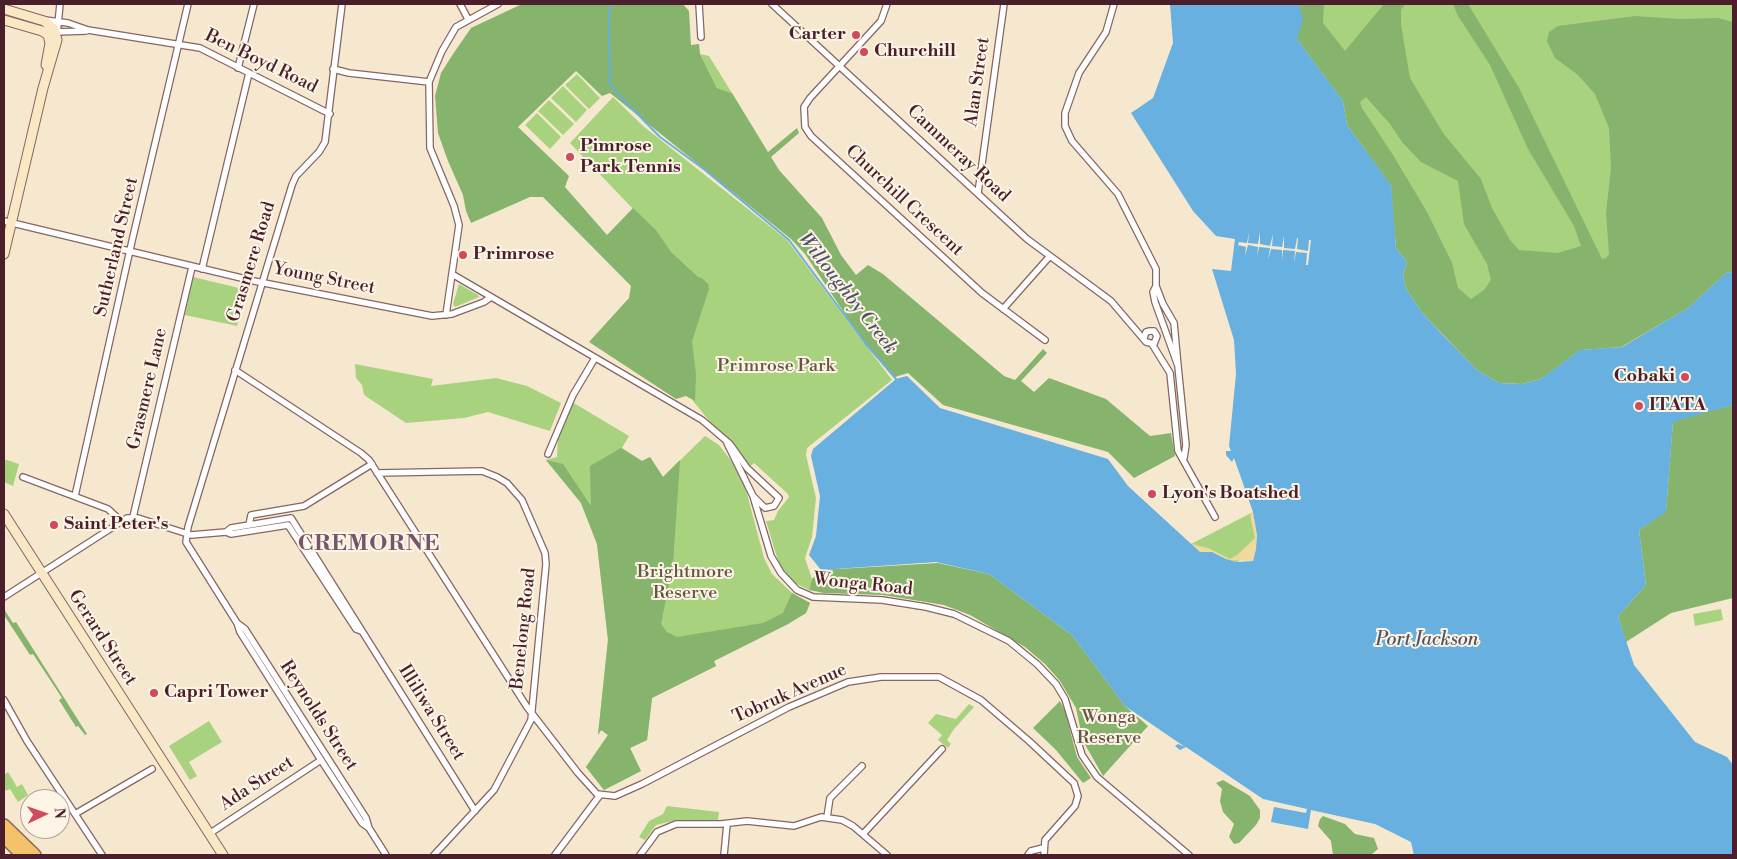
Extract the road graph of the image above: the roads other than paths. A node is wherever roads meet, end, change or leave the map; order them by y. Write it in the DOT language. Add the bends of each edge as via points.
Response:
graph roads {
  1 [pos="60,4"];
  2 [pos="188,4"];
  3 [pos="254,4"];
  4 [pos="342,4"];
  5 [pos="460,4"];
  6 [pos="498,4"];
  7 [pos="699,4"];
  8 [pos="772,4"];
  9 [pos="887,4"];
  10 [pos="1004,4"];
  11 [pos="1114,4"];
  12 [pos="6,9"];
  13 [pos="468,18"];
  14 [pos="40,19"];
  15 [pos="4,20"];
  16 [pos="58,21"];
  17 [pos="39,30"];
  18 [pos="88,30"];
  19 [pos="57,35"];
  20 [pos="701,37"];
  21 [pos="178,44"];
  22 [pos="840,66"];
  23 [pos="238,68"];
  24 [pos="333,69"];
  25 [pos="249,73"];
  26 [pos="429,82"];
  27 [pos="43,88"];
  28 [pos="330,114"];
  29 [pos="978,193"];
  30 [pos="7,222"];
  31 [pos="129,252"];
  32 [pos="4,254"];
  33 [pos="1050,256"];
  34 [pos="192,267"];
  35 [pos="202,269"];
  36 [pos="452,274"];
  37 [pos="262,283"];
  38 [pos="1156,286"];
  39 [pos="491,297"];
  40 [pos="1003,310"];
  41 [pos="446,315"];
  42 [pos="1160,316"];
  43 [pos="1154,337"];
  44 [pos="1045,340"];
  45 [pos="596,358"];
  46 [pos="1178,366"];
  47 [pos="235,370"];
  48 [pos="727,443"];
  49 [pos="548,454"];
  50 [pos="1184,458"];
  51 [pos="372,464"];
  52 [pos="378,473"];
  53 [pos="23,477"];
  54 [pos="75,496"];
  55 [pos="753,496"];
  56 [pos="4,514"];
  57 [pos="133,517"];
  58 [pos="1215,517"];
  59 [pos="121,521"];
  60 [pos="249,525"];
  61 [pos="226,532"];
  62 [pos="186,534"];
  63 [pos="41,572"];
  64 [pos="4,597"];
  65 [pos="237,623"];
  66 [pos="361,631"];
  67 [pos="4,700"];
  68 [pos="531,712"];
  69 [pos="942,749"];
  70 [pos="321,760"];
  71 [pos="862,766"];
  72 [pos="152,769"];
  73 [pos="599,794"];
  74 [pos="475,811"];
  75 [pos="75,814"];
  76 [pos="827,817"];
  77 [pos="727,824"];
  78 [pos="4,825"];
  79 [pos="368,828"];
  80 [pos="209,834"];
  81 [pos="863,834"];
  82 [pos="4,838"];
  83 [pos="1043,852"];
  84 [pos="22,855"];
  85 [pos="34,855"];
  86 [pos="102,855"];
  87 [pos="223,855"];
  88 [pos="386,855"];
  89 [pos="434,855"];
  90 [pos="555,855"];
  91 [pos="640,855"];
  92 [pos="724,855"];
  93 [pos="887,855"];
  94 [pos="1028,855"];
  95 [pos="1189,855"];
  1 -- 16 [label="street"];
  2 -- 21 [label="street, Sutherland Street"];
  3 -- 23 [label="street"];
  4 -- 24 [label="street, Grasmere Road"];
  5 -- 13 [label="street"];
  6 -- 13 [label="street"];
  7 -- 20 [label="street"];
  8 -- 22 [label="street, Cammeray Road"];
  9 -- 22 [label="street" via="883,18"];
  10 -- 29 [label="street, Alan Street"];
  11 -- 38 [label="street" via="1106,32 1079,73 1065,113 1065,126 1072,141 1118,194 1156,269"];
  12 -- 14 [label="main road, Ben Boyd Road"];
  13 -- 26 [label="street" via="450,35"];
  14 -- 16 [label="street, Ben Boyd Road"];
  14 -- 19 [label="main road, Ben Boyd Road" via="50,24"];
  15 -- 17 [label="main road"];
  16 -- 18 [label="street, Ben Boyd Road"];
  16 -- 19 [label="street"];
  17 -- 19 [label="main road"];
  17 -- 27 [label="main road" via="46,33 50,41"];
  18 -- 19 [label="street, Ben Boyd Road"];
  18 -- 21 [label="street, Ben Boyd Road"];
  19 -- 27 [label="main road"];
  21 -- 23 [label="street, Ben Boyd Road" via="200,48"];
  21 -- 31 [label="street, Sutherland Street"];
  22 -- 29 [label="street, Cammeray Road"];
  22 -- 40 [label="street, Churchill Crescent" via="804,107 805,127 810,136"];
  23 -- 25 [label="street, Ben Boyd Road"];
  24 -- 26 [label="street"];
  24 -- 28 [label="street, Grasmere Road"];
  25 -- 28 [label="street, Ben Boyd Road"];
  25 -- 35 [label="street"];
  26 -- 36 [label="street" via="430,148 458,217"];
  27 -- 30 [label="main road"];
  28 -- 37 [label="street, Grasmere Road" via="325,142 292,184"];
  29 -- 33 [label="street, Cammeray Road"];
  30 -- 31 [label="street, Young Street"];
  30 -- 32 [label="main road"];
  31 -- 34 [label="street, Young Street"];
  31 -- 54 [label="street, Sutherland Street"];
  33 -- 40 [label="street"];
  33 -- 43 [label="street, Cammeray Road" via="1111,301 1129,321"];
  34 -- 35 [label="street, Young Street"];
  34 -- 57 [label="street, Grasmere Lane"];
  35 -- 37 [label="street, Young Street"];
  36 -- 39 [label="street"];
  36 -- 41 [label="street"];
  37 -- 41 [label="street, Young Street" via="421,314"];
  37 -- 47 [label="street, Grasmere Road"];
  38 -- 42 [label="street" via="1153,292"];
  38 -- 46 [label="street" via="1174,323"];
  39 -- 41 [label="street, Young Street"];
  39 -- 45 [label="street"];
  40 -- 44 [label="street, Churchill Crescent"];
  42 -- 43 [label="street"];
  42 -- 43 [label="street" via="1163,327"];
  43 -- 46 [label="street" via="1168,343"];
  43 -- 50 [label="street" via="1170,373 1178,451"];
  45 -- 48 [label="street" via="702,420"];
  45 -- 49 [label="street" via="573,395"];
  46 -- 50 [label="street" via="1186,445"];
  47 -- 51 [label="street" via="361,453"];
  47 -- 62 [label="street, Grasmere Road"];
  48 -- 55 [label="street"];
  48 -- 55 [label="street" via="747,468 779,498 774,506 765,508"];
  50 -- 58 [label="street"];
  51 -- 52 [label="street"];
  51 -- 60 [label="street" via="304,506 251,515"];
  52 -- 68 [label="street"];
  52 -- 68 [label="street, Benelong Road" via="482,470 506,483 522,500 545,553 546,564"];
  53 -- 54 [label="street"];
  54 -- 59 [label="street" via="108,509"];
  55 -- 95 [label="street, Wonga Road" via="771,556 797,590 813,597 882,600 954,614 1009,641 1037,664 1065,699 1082,755 1097,777"];
  56 -- 63 [label="main road, Gerard Street"];
  57 -- 59 [label="street"];
  57 -- 62 [label="street"];
  59 -- 63 [label="street"];
  60 -- 61 [label="street, Illiliwa Street"];
  60 -- 66 [label="street, Illiliwa Street" via="291,518"];
  61 -- 62 [label="street, Illiliwa Street"];
  61 -- 66 [label="street, Illiliwa Street" via="231,534 288,525 356,629"];
  62 -- 65 [label="street, Reynolds Street" via="190,550"];
  63 -- 64 [label="street"];
  63 -- 80 [label="main road, Gerard Street"];
  65 -- 70 [label="street, Reynolds Street"];
  65 -- 79 [label="street, Reynolds Street" via="244,629 366,818"];
  66 -- 74 [label="street, Illiliwa Street"];
  67 -- 75 [label="street"];
  68 -- 73 [label="street" via="578,773"];
  68 -- 74 [label="street, Benelong Road" via="531,720 494,790"];
  69 -- 81 [label="street"];
  70 -- 79 [label="street, Reynolds Street"];
  70 -- 80 [label="street, Ada Street"];
  71 -- 76 [label="street" via="830,798"];
  72 -- 75 [label="street"];
  73 -- 83 [label="street, Tobruk Avenue" via="615,796 642,784 789,707 848,682 881,677 939,678 980,700 1074,784 1078,796 1075,806 1045,840"];
  73 -- 90 [label="street"];
  74 -- 89 [label="street, Benelong Road"];
  75 -- 86 [label="street"];
  76 -- 77 [label="street" via="794,826 747,821"];
  76 -- 81 [label="street" via="842,820"];
  77 -- 91 [label="street" via="683,823 669,826 651,838"];
  77 -- 92 [label="street"];
  78 -- 85 [label="highway"];
  79 -- 88 [label="street, Reynolds Street"];
  80 -- 87 [label="main road, Gerard Street"];
  81 -- 93 [label="street"];
  82 -- 84 [label="highway"];
  83 -- 94 [label="street" via="1032,851"];
}
